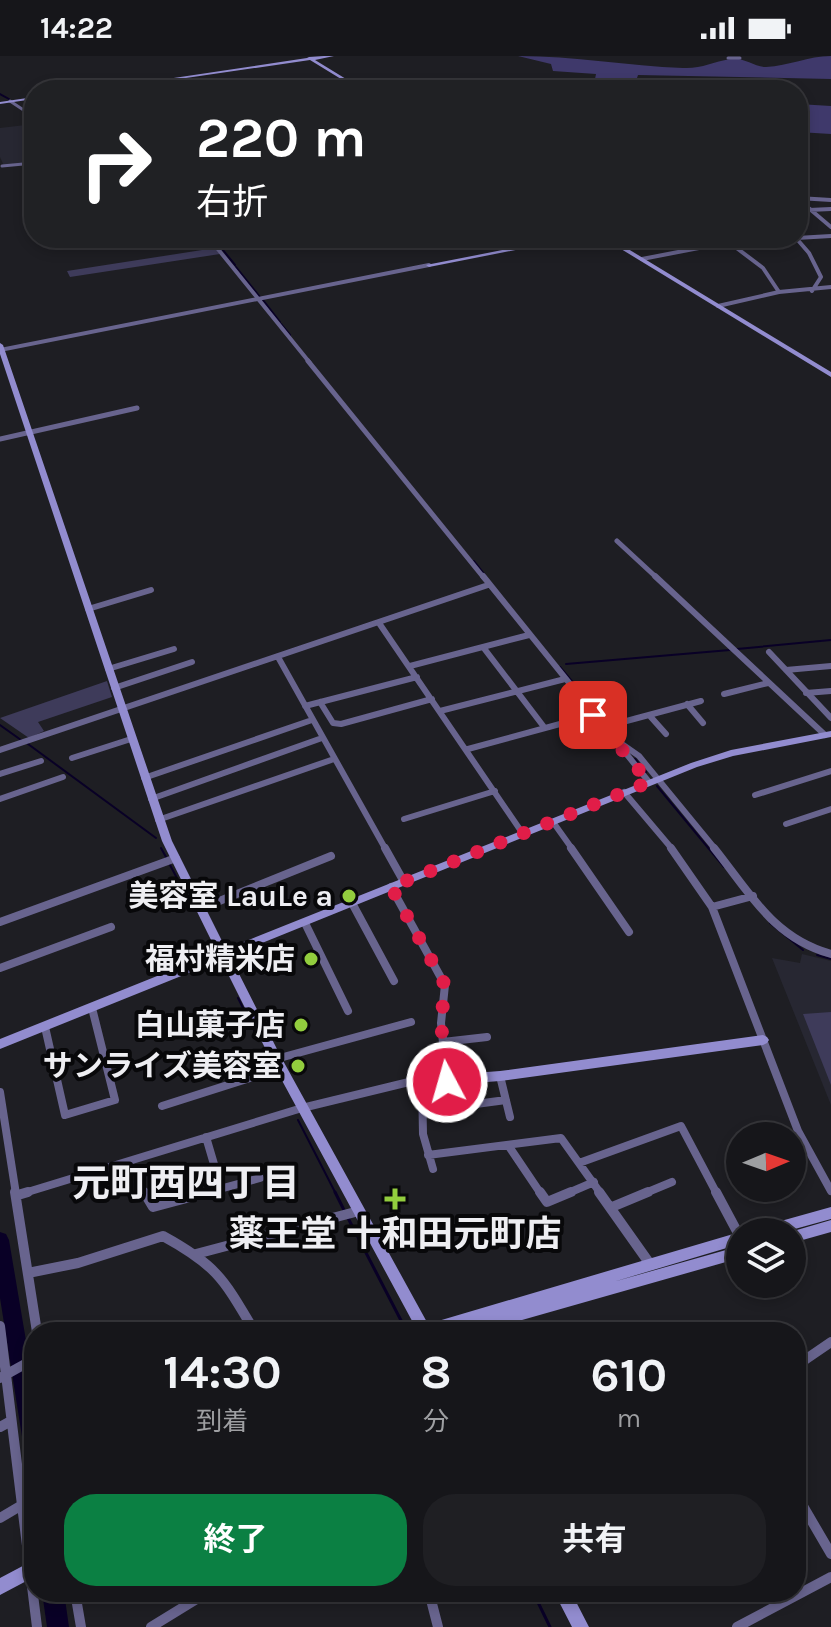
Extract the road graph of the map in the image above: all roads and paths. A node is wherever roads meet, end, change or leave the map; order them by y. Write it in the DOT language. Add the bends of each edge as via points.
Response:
graph roads {
  1 [pos="332,56"];
  2 [pos="307,58"];
  3 [pos="728,58"];
  4 [pos="740,58"];
  5 [pos="161,80"];
  6 [pos="345,80"];
  7 [pos="24,99"];
  8 [pos="10,101"];
  9 [pos="0,103"];
  10 [pos="24,110"];
  11 [pos="1,163"];
  12 [pos="24,163"];
  13 [pos="808,199"];
  14 [pos="831,200"];
  15 [pos="831,209"];
  16 [pos="809,210"];
  17 [pos="831,227"];
  18 [pos="831,236"];
  19 [pos="808,237"];
  20 [pos="217,248"];
  21 [pos="520,248"];
  22 [pos="623,248"];
  23 [pos="702,248"];
  24 [pos="738,248"];
  25 [pos="805,248"];
  26 [pos="642,259"];
  27 [pos="429,265"];
  28 [pos="831,287"];
  29 [pos="812,291"];
  30 [pos="779,292"];
  31 [pos="258,299"];
  32 [pos="718,306"];
  33 [pos="1,348"];
  34 [pos="831,375"];
  35 [pos="137,408"];
  36 [pos="29,432"];
  37 [pos="0,439"];
  38 [pos="617,541"];
  39 [pos="488,585"];
  40 [pos="151,590"];
  41 [pos="88,609"];
  42 [pos="379,623"];
  43 [pos="529,635"];
  44 [pos="483,647"];
  45 [pos="174,649"];
  46 [pos="769,652"];
  47 [pos="278,657"];
  48 [pos="192,662"];
  49 [pos="410,666"];
  50 [pos="831,666"];
  51 [pos="108,669"];
  52 [pos="786,670"];
  53 [pos="417,677"];
  54 [pos="565,679"];
  55 [pos="768,683"];
  56 [pos="114,688"];
  57 [pos="516,691"];
  58 [pos="831,691"];
  59 [pos="806,693"];
  60 [pos="724,694"];
  61 [pos="432,699"];
  62 [pos="701,701"];
  63 [pos="320,702"];
  64 [pos="687,704"];
  65 [pos="305,706"];
  66 [pos="122,709"];
  67 [pos="440,711"];
  68 [pos="830,714"];
  69 [pos="593,715"];
  70 [pos="649,715"];
  71 [pos="312,720"];
  72 [pos="703,723"];
  73 [pos="544,727"];
  74 [pos="604,727"];
  75 [pos="666,734"];
  76 [pos="322,738"];
  77 [pos="827,738"];
  78 [pos="131,739"];
  79 [pos="468,749"];
  80 [pos="0,750"];
  81 [pos="72,758"];
  82 [pos="334,759"];
  83 [pos="41,761"];
  84 [pos="831,771"];
  85 [pos="0,774"];
  86 [pos="63,777"];
  87 [pos="144,778"];
  88 [pos="653,780"];
  89 [pos="495,791"];
  90 [pos="624,792"];
  91 [pos="755,795"];
  92 [pos="0,799"];
  93 [pos="151,799"];
  94 [pos="831,809"];
  95 [pos="404,819"];
  96 [pos="158,820"];
  97 [pos="553,822"];
  98 [pos="786,824"];
  99 [pos="523,834"];
  100 [pos="331,856"];
  101 [pos="176,858"];
  102 [pos="404,882"];
  103 [pos="391,887"];
  104 [pos="753,896"];
  105 [pos="352,903"];
  106 [pos="712,907"];
  107 [pos="202,908"];
  108 [pos="0,922"];
  109 [pos="305,923"];
  110 [pos="111,927"];
  111 [pos="629,932"];
  112 [pos="831,954"];
  113 [pos="226,955"];
  114 [pos="0,968"];
  115 [pos="394,981"];
  116 [pos="92,1008"];
  117 [pos="348,1011"];
  118 [pos="411,1022"];
  119 [pos="45,1027"];
  120 [pos="487,1037"];
  121 [pos="763,1040"];
  122 [pos="443,1042"];
  123 [pos="0,1044"];
  124 [pos="279,1064"];
  125 [pos="500,1076"];
  126 [pos="422,1082"];
  127 [pos="447,1082"];
  128 [pos="0,1092"];
  129 [pos="506,1100"];
  130 [pos="162,1106"];
  131 [pos="302,1108"];
  132 [pos="423,1111"];
  133 [pos="510,1117"];
  134 [pos="206,1137"];
  135 [pos="508,1145"];
  136 [pos="428,1155"];
  137 [pos="579,1163"];
  138 [pos="433,1169"];
  139 [pos="260,1178"];
  140 [pos="138,1182"];
  141 [pos="594,1182"];
  142 [pos="672,1182"];
  143 [pos="221,1188"];
  144 [pos="831,1191"];
  145 [pos="18,1195"];
  146 [pos="612,1207"];
  147 [pos="359,1211"];
  148 [pos="831,1213"];
  149 [pos="729,1218"];
  150 [pos="806,1220"];
  151 [pos="831,1226"];
  152 [pos="806,1233"];
  153 [pos="726,1242"];
  154 [pos="196,1254"];
  155 [pos="726,1256"];
  156 [pos="650,1264"];
  157 [pos="28,1273"];
  158 [pos="35,1322"];
  159 [pos="249,1322"];
  160 [pos="419,1322"];
  161 [pos="457,1322"];
  162 [pos="492,1322"];
  163 [pos="0,1326"];
  164 [pos="831,1342"];
  165 [pos="806,1359"];
  166 [pos="24,1364"];
  167 [pos="6,1375"];
  168 [pos="11,1421"];
  169 [pos="0,1427"];
  170 [pos="22,1505"];
  171 [pos="806,1511"];
  172 [pos="0,1518"];
  173 [pos="24,1518"];
  174 [pos="831,1554"];
  175 [pos="24,1573"];
  176 [pos="831,1577"];
  177 [pos="0,1587"];
  178 [pos="806,1587"];
  179 [pos="35,1602"];
  180 [pos="77,1602"];
  181 [pos="192,1602"];
  182 [pos="432,1602"];
  183 [pos="567,1602"];
  184 [pos="775,1602"];
  185 [pos="37,1627"];
  186 [pos="81,1627"];
  187 [pos="151,1627"];
  188 [pos="438,1627"];
  189 [pos="581,1627"];
  190 [pos="737,1627"];
  1 -- 2 [label="street"];
  2 -- 5 [label="street"];
  2 -- 6 [label="street"];
  3 -- 4 [label="street"];
  7 -- 8 [label="street"];
  8 -- 9 [label="street"];
  8 -- 10 [label="street"];
  11 -- 12 [label="street"];
  13 -- 14 [label="street"];
  15 -- 16 [label="street"];
  16 -- 17 [label="street"];
  18 -- 19 [label="street"];
  20 -- 31 [label="street"];
  21 -- 27 [label="street"];
  22 -- 26 [label="street"];
  23 -- 26 [label="street"];
  24 -- 30 [label="street" via="763,268"];
  25 -- 29 [label="street" via="821,277"];
  26 -- 32 [label="street"];
  27 -- 31 [label="street"];
  28 -- 29 [label="street"];
  29 -- 30 [label="street"];
  30 -- 32 [label="street"];
  31 -- 33 [label="street"];
  31 -- 39 [label="street"];
  32 -- 34 [label="street"];
  33 -- 36 [label="street"];
  35 -- 36 [label="street"];
  36 -- 37 [label="street"];
  36 -- 41 [label="street"];
  38 -- 55 [label="street"];
  39 -- 42 [label="street"];
  39 -- 43 [label="street"];
  40 -- 41 [label="street"];
  41 -- 51 [label="street"];
  42 -- 47 [label="street"];
  42 -- 49 [label="street"];
  43 -- 44 [label="street"];
  43 -- 54 [label="street"];
  44 -- 49 [label="street"];
  44 -- 57 [label="street"];
  45 -- 51 [label="street"];
  46 -- 52 [label="street"];
  47 -- 65 [label="street"];
  47 -- 66 [label="street"];
  48 -- 56 [label="street"];
  49 -- 53 [label="street"];
  50 -- 52 [label="street"];
  51 -- 56 [label="street"];
  52 -- 59 [label="street"];
  53 -- 61 [label="street"];
  53 -- 63 [label="street"];
  54 -- 57 [label="street"];
  54 -- 69 [label="street"];
  55 -- 60 [label="street"];
  55 -- 77 [label="street"];
  56 -- 66 [label="street"];
  57 -- 67 [label="street"];
  57 -- 73 [label="street"];
  58 -- 59 [label="street"];
  59 -- 68 [label="street"];
  61 -- 63 [label="street" via="337,724"];
  61 -- 67 [label="street"];
  62 -- 64 [label="street"];
  63 -- 65 [label="street"];
  64 -- 70 [label="street"];
  64 -- 72 [label="street"];
  65 -- 71 [label="street"];
  66 -- 78 [label="street"];
  66 -- 80 [label="street"];
  67 -- 79 [label="street"];
  69 -- 73 [label="street"];
  69 -- 74 [label="street"];
  70 -- 74 [label="street"];
  70 -- 75 [label="street"];
  71 -- 76 [label="street"];
  71 -- 87 [label="street"];
  73 -- 79 [label="street"];
  74 -- 88 [label="street" via="639,756"];
  76 -- 82 [label="street"];
  76 -- 93 [label="street"];
  77 -- 88 [label="street" via="731,753"];
  78 -- 81 [label="street"];
  78 -- 87 [label="street"];
  79 -- 89 [label="street"];
  82 -- 96 [label="street"];
  82 -- 102 [label="street"];
  83 -- 85 [label="street"];
  84 -- 91 [label="street"];
  86 -- 92 [label="street"];
  87 -- 93 [label="street"];
  88 -- 90 [label="street"];
  88 -- 104 [label="street"];
  89 -- 95 [label="street"];
  89 -- 99 [label="street"];
  90 -- 97 [label="street"];
  90 -- 106 [label="street"];
  93 -- 96 [label="street"];
  94 -- 98 [label="street"];
  96 -- 101 [label="street"];
  97 -- 99 [label="street"];
  97 -- 111 [label="street"];
  99 -- 102 [label="street"];
  100 -- 107 [label="street"];
  101 -- 107 [label="street"];
  101 -- 108 [label="street"];
  102 -- 103 [label="street"];
  103 -- 105 [label="street"];
  103 -- 122 [label="street" via="445,985"];
  104 -- 106 [label="street"];
  104 -- 112 [label="street" via="791,939"];
  105 -- 109 [label="street"];
  105 -- 115 [label="street"];
  106 -- 121 [label="street"];
  107 -- 113 [label="street"];
  109 -- 113 [label="street"];
  109 -- 117 [label="street"];
  110 -- 114 [label="street"];
  113 -- 116 [label="street"];
  113 -- 124 [label="street"];
  116 -- 119 [label="street"];
  116 -- 119 [label="street" via="115,1100 65,1115"];
  118 -- 124 [label="street"];
  119 -- 123 [label="street"];
  120 -- 122 [label="street"];
  121 -- 125 [label="street"];
  121 -- 144 [label="street" via="798,1131"];
  122 -- 127 [label="street"];
  124 -- 130 [label="street"];
  124 -- 131 [label="street"];
  125 -- 127 [label="street"];
  125 -- 129 [label="street"];
  126 -- 127 [label="street"];
  126 -- 131 [label="street"];
  126 -- 132 [label="street"];
  128 -- 145 [label="street"];
  129 -- 132 [label="street"];
  129 -- 133 [label="street"];
  131 -- 134 [label="street"];
  131 -- 147 [label="street"];
  132 -- 136 [label="street"];
  134 -- 143 [label="street"];
  134 -- 145 [label="street"];
  135 -- 136 [label="street"];
  135 -- 137 [label="street" via="561,1138"];
  135 -- 141 [label="street" via="547,1202"];
  136 -- 138 [label="street"];
  137 -- 141 [label="street"];
  137 -- 149 [label="street" via="681,1126"];
  139 -- 143 [label="street"];
  140 -- 143 [label="street" via="153,1207"];
  141 -- 146 [label="street"];
  142 -- 146 [label="street"];
  145 -- 157 [label="street"];
  146 -- 156 [label="street"];
  147 -- 154 [label="street"];
  147 -- 160 [label="street"];
  148 -- 150 [label="street"];
  151 -- 152 [label="street"];
  153 -- 156 [label="street"];
  154 -- 157 [label="street" via="159,1236"];
  154 -- 159 [label="street" via="220,1274"];
  155 -- 162 [label="street"];
  156 -- 161 [label="street"];
  157 -- 158 [label="street"];
  163 -- 167 [label="street"];
  164 -- 165 [label="street"];
  166 -- 167 [label="street"];
  167 -- 168 [label="street"];
  168 -- 169 [label="street"];
  168 -- 170 [label="street"];
  170 -- 172 [label="street"];
  170 -- 173 [label="street"];
  171 -- 174 [label="street"];
  175 -- 177 [label="street"];
  176 -- 178 [label="street"];
  179 -- 185 [label="street"];
  180 -- 186 [label="street"];
  181 -- 187 [label="street"];
  182 -- 188 [label="street"];
  183 -- 189 [label="street"];
  184 -- 190 [label="street"];
}
